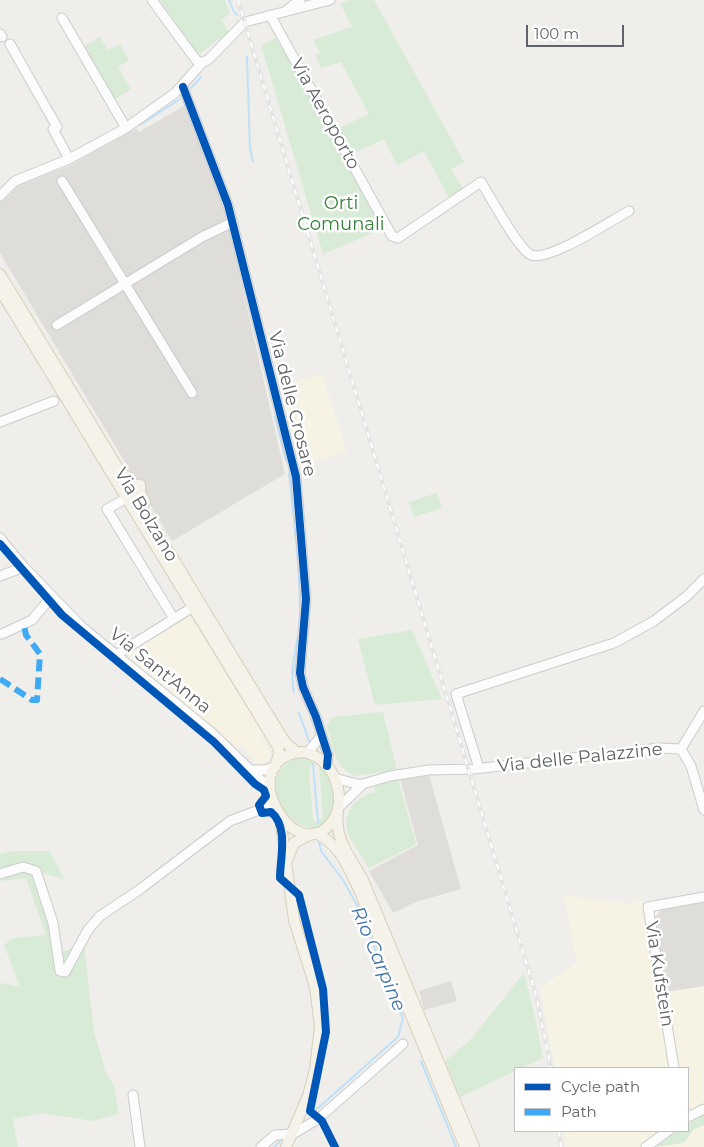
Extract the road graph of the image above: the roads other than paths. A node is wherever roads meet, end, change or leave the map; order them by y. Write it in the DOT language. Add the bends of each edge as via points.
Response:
graph roads {
  1 [pos="152,0"];
  2 [pos="300,0"];
  3 [pos="330,0"];
  4 [pos="286,11"];
  5 [pos="270,15"];
  6 [pos="62,18"];
  7 [pos="10,44"];
  8 [pos="202,63"];
  9 [pos="182,87"];
  10 [pos="126,128"];
  11 [pos="69,159"];
  12 [pos="62,181"];
  13 [pos="0,196"];
  14 [pos="629,211"];
  15 [pos="233,222"];
  16 [pos="0,274"];
  17 [pos="125,284"];
  18 [pos="0,290"];
  19 [pos="57,325"];
  20 [pos="192,393"];
  21 [pos="54,401"];
  22 [pos="0,422"];
  23 [pos="126,498"];
  24 [pos="0,538"];
  25 [pos="24,567"];
  26 [pos="0,576"];
  27 [pos="704,579"];
  28 [pos="52,596"];
  29 [pos="193,607"];
  30 [pos="174,619"];
  31 [pos="2,634"];
  32 [pos="116,654"];
  33 [pos="230,668"];
  34 [pos="704,711"];
  35 [pos="250,716"];
  36 [pos="322,735"];
  37 [pos="681,748"];
  38 [pos="296,752"];
  39 [pos="308,752"];
  40 [pos="327,766"];
  41 [pos="275,767"];
  42 [pos="479,768"];
  43 [pos="249,770"];
  44 [pos="334,778"];
  45 [pos="364,784"];
  46 [pos="270,789"];
  47 [pos="273,801"];
  48 [pos="264,808"];
  49 [pos="338,809"];
  50 [pos="704,810"];
  51 [pos="279,815"];
  52 [pos="313,833"];
  53 [pos="286,864"];
  54 [pos="0,874"];
  55 [pos="704,897"];
  56 [pos="403,1044"];
  57 [pos="674,1067"];
  58 [pos="133,1095"];
  59 [pos="704,1109"];
  60 [pos="689,1116"];
  61 [pos="667,1132"];
  62 [pos="293,1134"];
  63 [pos="140,1147"];
  64 [pos="261,1147"];
  65 [pos="286,1147"];
  66 [pos="465,1147"];
  67 [pos="474,1147"];
  68 [pos="646,1147"];
  1 -- 8 [label="street" via="196,60"];
  2 -- 4 [label="street"];
  3 -- 4 [label="street"];
  4 -- 5 [label="street"];
  5 -- 8 [label="street" via="245,22"];
  5 -- 14 [label="street, Via Aeroporto" via="392,236 398,238 481,182 520,246 531,254 544,255 562,248"];
  6 -- 10 [label="street"];
  7 -- 11 [label="street" via="57,127 53,129"];
  8 -- 9 [label="street"];
  9 -- 10 [label="street"];
  9 -- 15 [label="street, Via delle Crosare"];
  10 -- 11 [label="street"];
  11 -- 13 [label="street" via="15,181"];
  12 -- 17 [label="street"];
  15 -- 17 [label="street"];
  15 -- 36 [label="street, Via delle Crosare" via="296,476 306,600 300,673"];
  16 -- 38 [label="main road, Via Bolzano" via="102,440 108,444 132,484 140,485 140,494 163,533 168,550 285,742"];
  17 -- 19 [label="street"];
  17 -- 20 [label="street"];
  18 -- 23 [label="main road, Via Bolzano"];
  21 -- 22 [label="street"];
  23 -- 29 [label="main road, Via Bolzano"];
  23 -- 30 [label="street, Via Bolzano" via="107,509"];
  24 -- 25 [label="street, Via Sant'Anna"];
  25 -- 26 [label="street"];
  25 -- 28 [label="street, Via Sant'Anna"];
  27 -- 42 [label="street, Via delle Palazzine" via="654,621 614,643 456,694"];
  28 -- 31 [label="street" via="32,620"];
  28 -- 32 [label="street, Via Sant'Anna" via="82,627"];
  29 -- 30 [label="street, Via Sant'Anna"];
  29 -- 33 [label="main road, Via Bolzano"];
  30 -- 32 [label="street, Via Sant'Anna"];
  32 -- 43 [label="street, Via Sant'Anna" via="211,732"];
  33 -- 35 [label="main road" via="232,681 251,712"];
  33 -- 41 [label="main road, Via Bolzano" via="278,747"];
  34 -- 37 [label="street, Via delle Palazzine"];
  36 -- 39 [label="street"];
  36 -- 40 [label="street, Via delle Crosare" via="328,755"];
  37 -- 42 [label="street, Via delle Palazzine"];
  37 -- 50 [label="street, Via delle Palazzine" via="691,766"];
  38 -- 39 [label="main road"];
  38 -- 41 [label="main road" via="286,756"];
  39 -- 40 [label="main road"];
  40 -- 44 [label="main road"];
  41 -- 43 [label="street"];
  41 -- 46 [label="main road"];
  42 -- 45 [label="street, Via delle Palazzine" via="429,770"];
  43 -- 46 [label="street, Via Sant'Anna"];
  44 -- 45 [label="street, Via delle Palazzine"];
  44 -- 49 [label="main road" via="340,795"];
  45 -- 49 [label="street, Via delle Palazzine"];
  46 -- 47 [label="main road"];
  47 -- 48 [label="street"];
  47 -- 51 [label="main road"];
  48 -- 51 [label="street"];
  48 -- 54 [label="street" via="230,821 100,916 88,930 65,972 60,970 53,923 36,871 23,867"];
  49 -- 52 [label="main road" via="328,826"];
  49 -- 67 [label="main road" via="340,842 363,880 380,918"];
  51 -- 52 [label="main road" via="296,831"];
  51 -- 53 [label="main road"];
  52 -- 53 [label="main road" via="294,843"];
  52 -- 66 [label="main road" via="331,841 349,868"];
  53 -- 62 [label="main road" via="294,920 316,987 320,1026 315,1069"];
  55 -- 57 [label="street, Via Kufstein" via="648,907"];
  56 -- 62 [label="street" via="318,1119"];
  58 -- 63 [label="street"];
  59 -- 60 [label="street"];
  61 -- 68 [label="street"];
  62 -- 64 [label="street" via="275,1135"];
  62 -- 65 [label="main road"];
}
